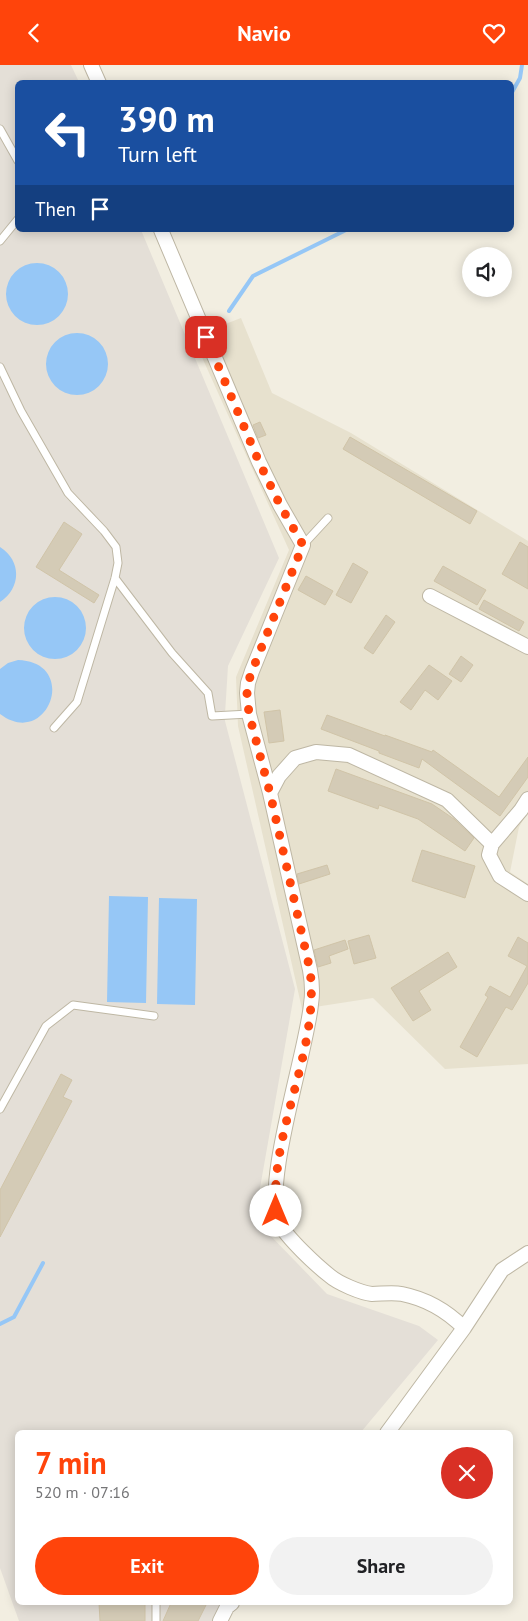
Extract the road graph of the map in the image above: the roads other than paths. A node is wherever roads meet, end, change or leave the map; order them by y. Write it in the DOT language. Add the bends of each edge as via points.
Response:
graph roads {
  1 [pos="91,65"];
  2 [pos="98,80"];
  3 [pos="0,129"];
  4 [pos="15,156"];
  5 [pos="15,223"];
  6 [pos="162,232"];
  7 [pos="0,241"];
  8 [pos="0,367"];
  9 [pos="328,518"];
  10 [pos="303,545"];
  11 [pos="114,578"];
  12 [pos="430,596"];
  13 [pos="528,647"];
  14 [pos="249,714"];
  15 [pos="54,728"];
  16 [pos="270,793"];
  17 [pos="528,799"];
  18 [pos="492,844"];
  19 [pos="528,894"];
  20 [pos="154,1016"];
  21 [pos="0,1109"];
  22 [pos="528,1253"];
  23 [pos="464,1329"];
  24 [pos="389,1430"];
  25 [pos="156,1605"];
  26 [pos="230,1605"];
  27 [pos="156,1621"];
  28 [pos="220,1621"];
  1 -- 2 [label="street"];
  3 -- 4 [label="lane"];
  5 -- 7 [label="lane"];
  6 -- 10 [label="street" via="259,462"];
  8 -- 11 [label="lane" via="68,493 116,547 118,563"];
  9 -- 10 [label="lane"];
  10 -- 14 [label="street" via="248,683"];
  11 -- 14 [label="lane" via="172,653 208,693 212,716"];
  11 -- 15 [label="lane" via="77,702"];
  12 -- 13 [label="street"];
  14 -- 16 [label="street"];
  16 -- 18 [label="street" via="279,776 296,758 316,751 349,755 447,800"];
  16 -- 23 [label="street" via="312,987 307,1033 276,1186 276,1211 280,1224 331,1277 369,1293 402,1294 437,1306"];
  17 -- 18 [label="street"];
  18 -- 19 [label="street" via="490,855 500,875"];
  20 -- 21 [label="lane" via="73,1005 46,1026"];
  22 -- 23 [label="street" via="502,1270"];
  23 -- 24 [label="street"];
  25 -- 27 [label="lane"];
  26 -- 28 [label="street"];
}
